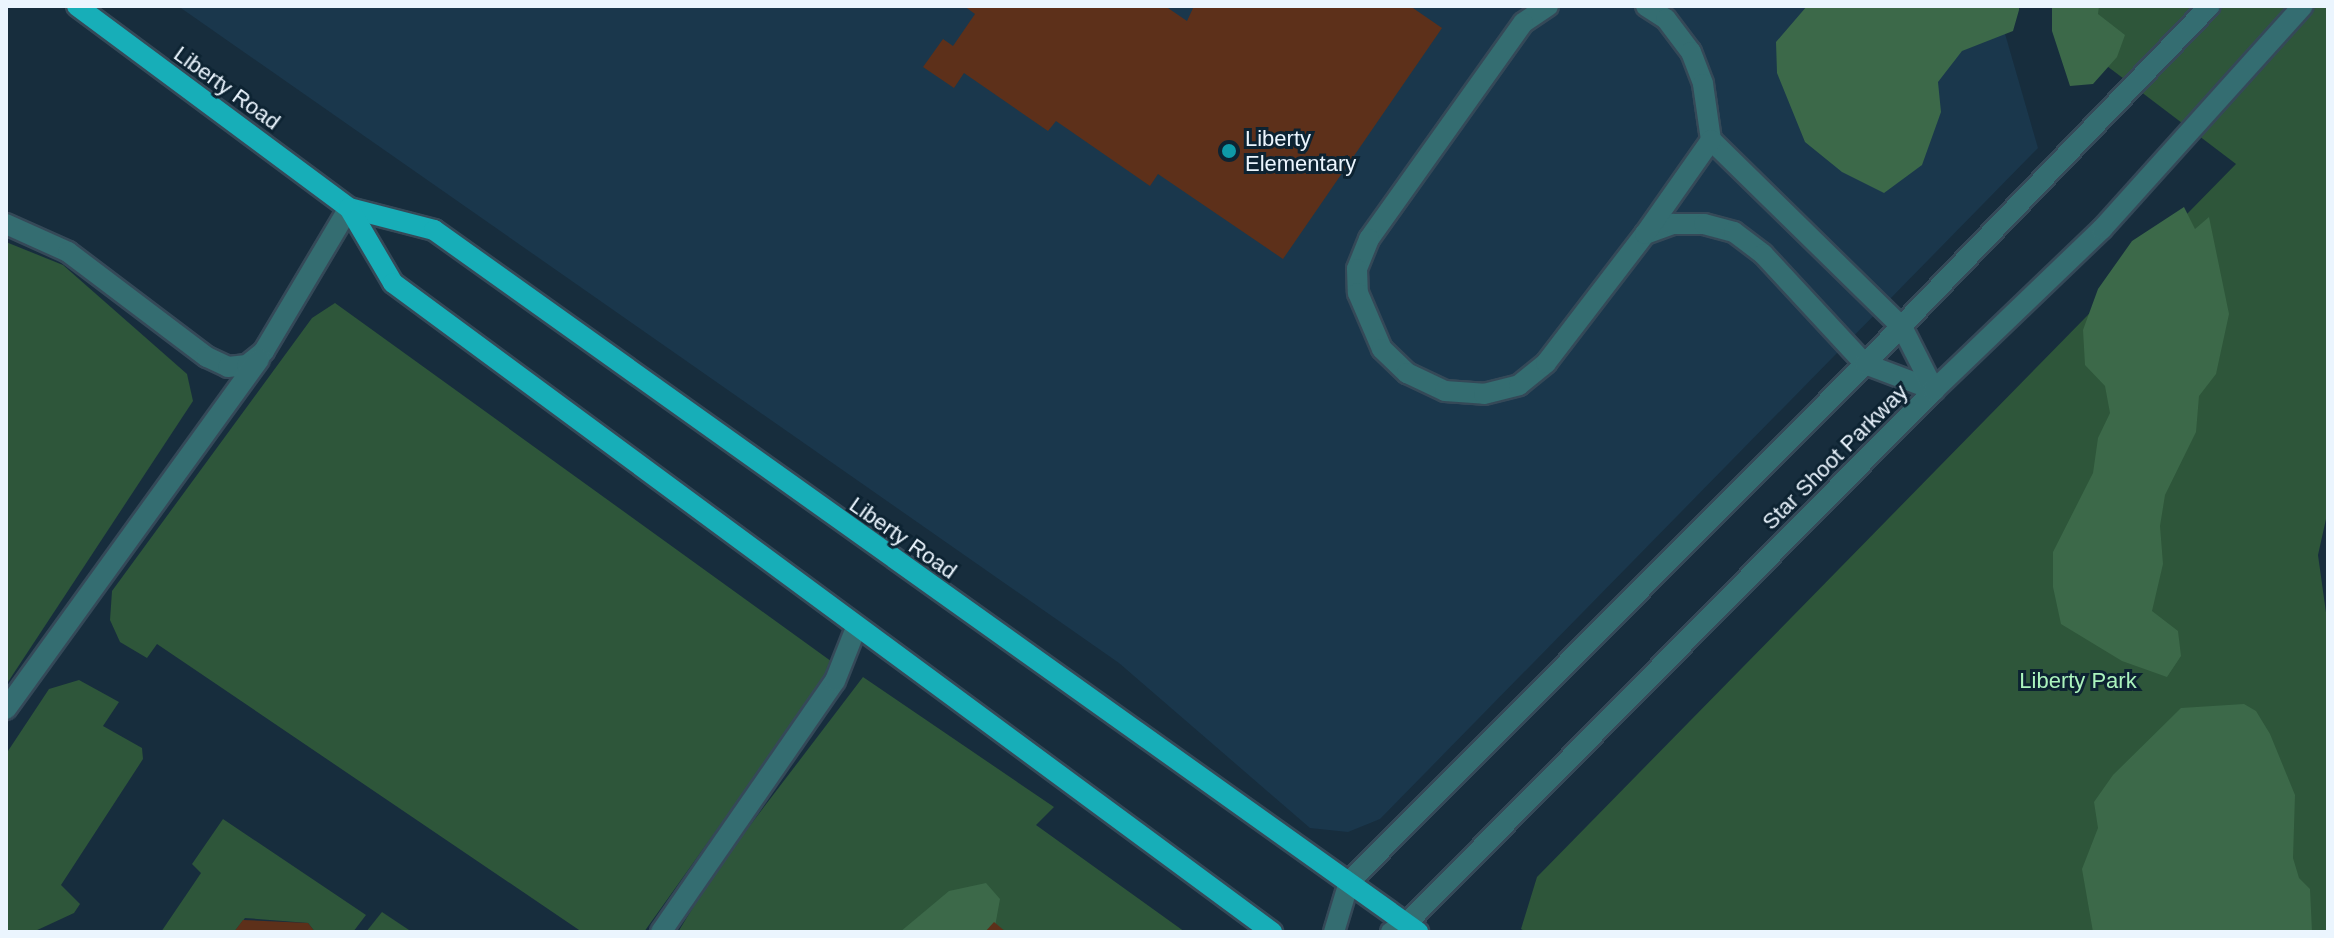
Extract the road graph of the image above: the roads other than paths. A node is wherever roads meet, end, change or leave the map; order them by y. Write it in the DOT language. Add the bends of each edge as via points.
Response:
graph roads {
  1 [pos="77,6"];
  2 [pos="1548,6"];
  3 [pos="1646,6"];
  4 [pos="2210,6"];
  5 [pos="2303,6"];
  6 [pos="1711,140"];
  7 [pos="349,208"];
  8 [pos="6,224"];
  9 [pos="1645,234"];
  10 [pos="1902,327"];
  11 [pos="264,351"];
  12 [pos="1865,364"];
  13 [pos="1934,390"];
  14 [pos="856,628"];
  15 [pos="6,709"];
  16 [pos="1349,882"];
  17 [pos="1405,929"];
  18 [pos="661,932"];
  19 [pos="1272,932"];
  20 [pos="1334,932"];
  1 -- 7 [label="main road, Liberty Road"];
  2 -- 9 [label="street" via="1523,23 1369,239 1357,269 1366,320 1382,349 1407,373 1445,391 1484,394 1519,385 1546,363"];
  3 -- 6 [label="street" via="1666,19 1691,52 1703,84"];
  4 -- 10 [label="street, Star Shoot Parkway"];
  5 -- 13 [label="street, Star Shoot Parkway" via="2102,229"];
  6 -- 9 [label="street"];
  6 -- 10 [label="street"];
  7 -- 11 [label="street"];
  7 -- 14 [label="main road, Liberty Road" via="393,283"];
  7 -- 16 [label="main road, Liberty Road" via="434,230"];
  8 -- 11 [label="street" via="68,252 207,357 228,367 247,365"];
  9 -- 12 [label="street" via="1673,224 1704,224 1734,232 1779,270"];
  10 -- 12 [label="street, Star Shoot Parkway"];
  10 -- 13 [label="street"];
  11 -- 15 [label="street"];
  12 -- 13 [label="street"];
  12 -- 16 [label="street, Star Shoot Parkway"];
  13 -- 17 [label="street, Star Shoot Parkway"];
  14 -- 18 [label="street" via="835,681"];
  14 -- 19 [label="main road, Liberty Road"];
  16 -- 17 [label="main road, Liberty Road"];
  16 -- 20 [label="street, Star Shoot Parkway"];
}
